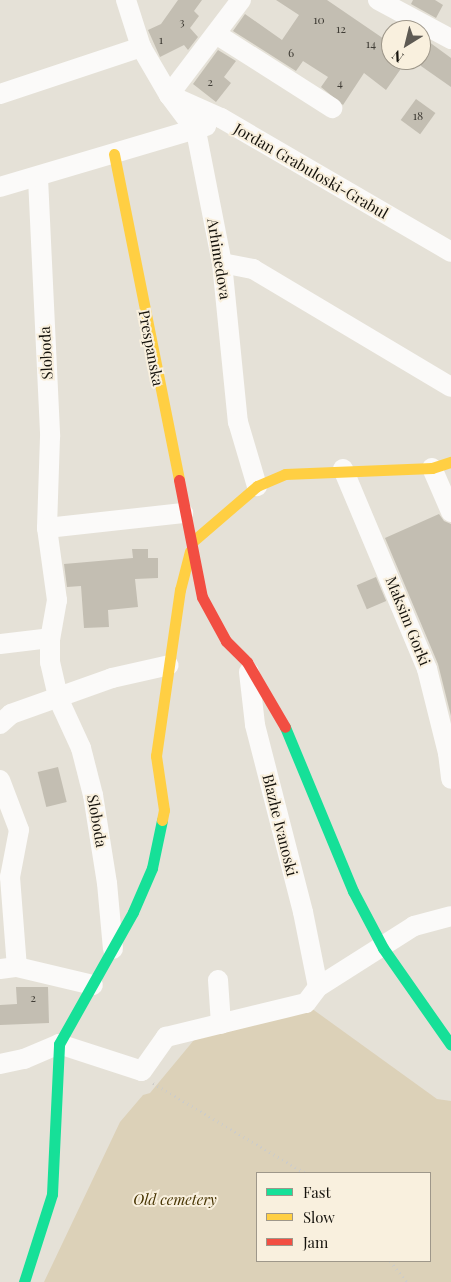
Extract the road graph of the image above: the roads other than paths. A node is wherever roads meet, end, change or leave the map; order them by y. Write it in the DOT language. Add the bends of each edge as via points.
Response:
graph roads {
  1 [pos="127,0"];
  2 [pos="242,0"];
  3 [pos="378,0"];
  4 [pos="216,34"];
  5 [pos="451,39"];
  6 [pos="141,46"];
  7 [pos="0,94"];
  8 [pos="169,95"];
  9 [pos="332,108"];
  10 [pos="221,118"];
  11 [pos="196,131"];
  12 [pos="114,154"];
  13 [pos="38,178"];
  14 [pos="0,187"];
  15 [pos="451,252"];
  16 [pos="222,263"];
  17 [pos="451,387"];
  18 [pos="442,465"];
  19 [pos="342,469"];
  20 [pos="257,486"];
  21 [pos="451,512"];
  22 [pos="183,513"];
  23 [pos="46,528"];
  24 [pos="192,542"];
  25 [pos="50,638"];
  26 [pos="0,644"];
  27 [pos="248,662"];
  28 [pos="169,665"];
  29 [pos="58,698"];
  30 [pos="0,724"];
  31 [pos="451,779"];
  32 [pos="0,780"];
  33 [pos="451,916"];
  34 [pos="383,948"];
  35 [pos="113,949"];
  36 [pos="8,968"];
  37 [pos="218,980"];
  38 [pos="93,985"];
  39 [pos="318,987"];
  40 [pos="221,1024"];
  41 [pos="59,1044"];
  42 [pos="451,1045"];
  43 [pos="0,1064"];
  44 [pos="24,1282"];
  1 -- 6 [label="street, Arhimedova"];
  2 -- 4 [label="street"];
  3 -- 5 [label="street"];
  4 -- 8 [label="street"];
  4 -- 9 [label="street"];
  6 -- 7 [label="street"];
  6 -- 8 [label="street, Arhimedova"];
  8 -- 10 [label="street, Jordan Grabuloski-Grabul"];
  8 -- 11 [label="street, Arhimedova"];
  10 -- 11 [label="street"];
  10 -- 15 [label="street, Jordan Grabuloski-Grabul"];
  11 -- 12 [label="street"];
  11 -- 16 [label="street, Arhimedova"];
  12 -- 13 [label="street"];
  12 -- 22 [label="street, Prespanska"];
  13 -- 14 [label="street"];
  13 -- 23 [label="street, Sloboda" via="50,437"];
  16 -- 17 [label="street" via="253,269"];
  16 -- 20 [label="street, Arhimedova" via="238,422"];
  18 -- 19 [label="street"];
  18 -- 21 [label="street"];
  19 -- 20 [label="street" via="285,474"];
  19 -- 31 [label="street, Maksim Gorki" via="428,669"];
  20 -- 24 [label="street"];
  22 -- 23 [label="street"];
  22 -- 24 [label="street, Prespanska"];
  23 -- 25 [label="street, Sloboda" via="57,600"];
  24 -- 27 [label="street" via="202,597 226,640"];
  24 -- 28 [label="street" via="180,590"];
  25 -- 26 [label="street"];
  25 -- 29 [label="street, Sloboda" via="50,662"];
  27 -- 34 [label="street" via="294,742 353,891"];
  27 -- 39 [label="street, Blazhe Ivanoski" via="255,725 303,912"];
  28 -- 29 [label="street" via="112,678"];
  28 -- 35 [label="street" via="156,756 164,810 152,868"];
  29 -- 30 [label="street" via="11,714"];
  29 -- 35 [label="street, Sloboda" via="81,748 93,795 107,883"];
  32 -- 36 [label="street" via="19,830 10,877"];
  33 -- 34 [label="street" via="414,926"];
  34 -- 39 [label="street"];
  34 -- 42 [label="street"];
  35 -- 38 [label="street"];
  36 -- 38 [label="street"];
  37 -- 40 [label="street"];
  38 -- 41 [label="street"];
  39 -- 40 [label="street" via="306,1003"];
  40 -- 41 [label="street" via="166,1037 142,1070"];
  41 -- 43 [label="street" via="24,1059"];
  41 -- 44 [label="street" via="52,1194"];
}
